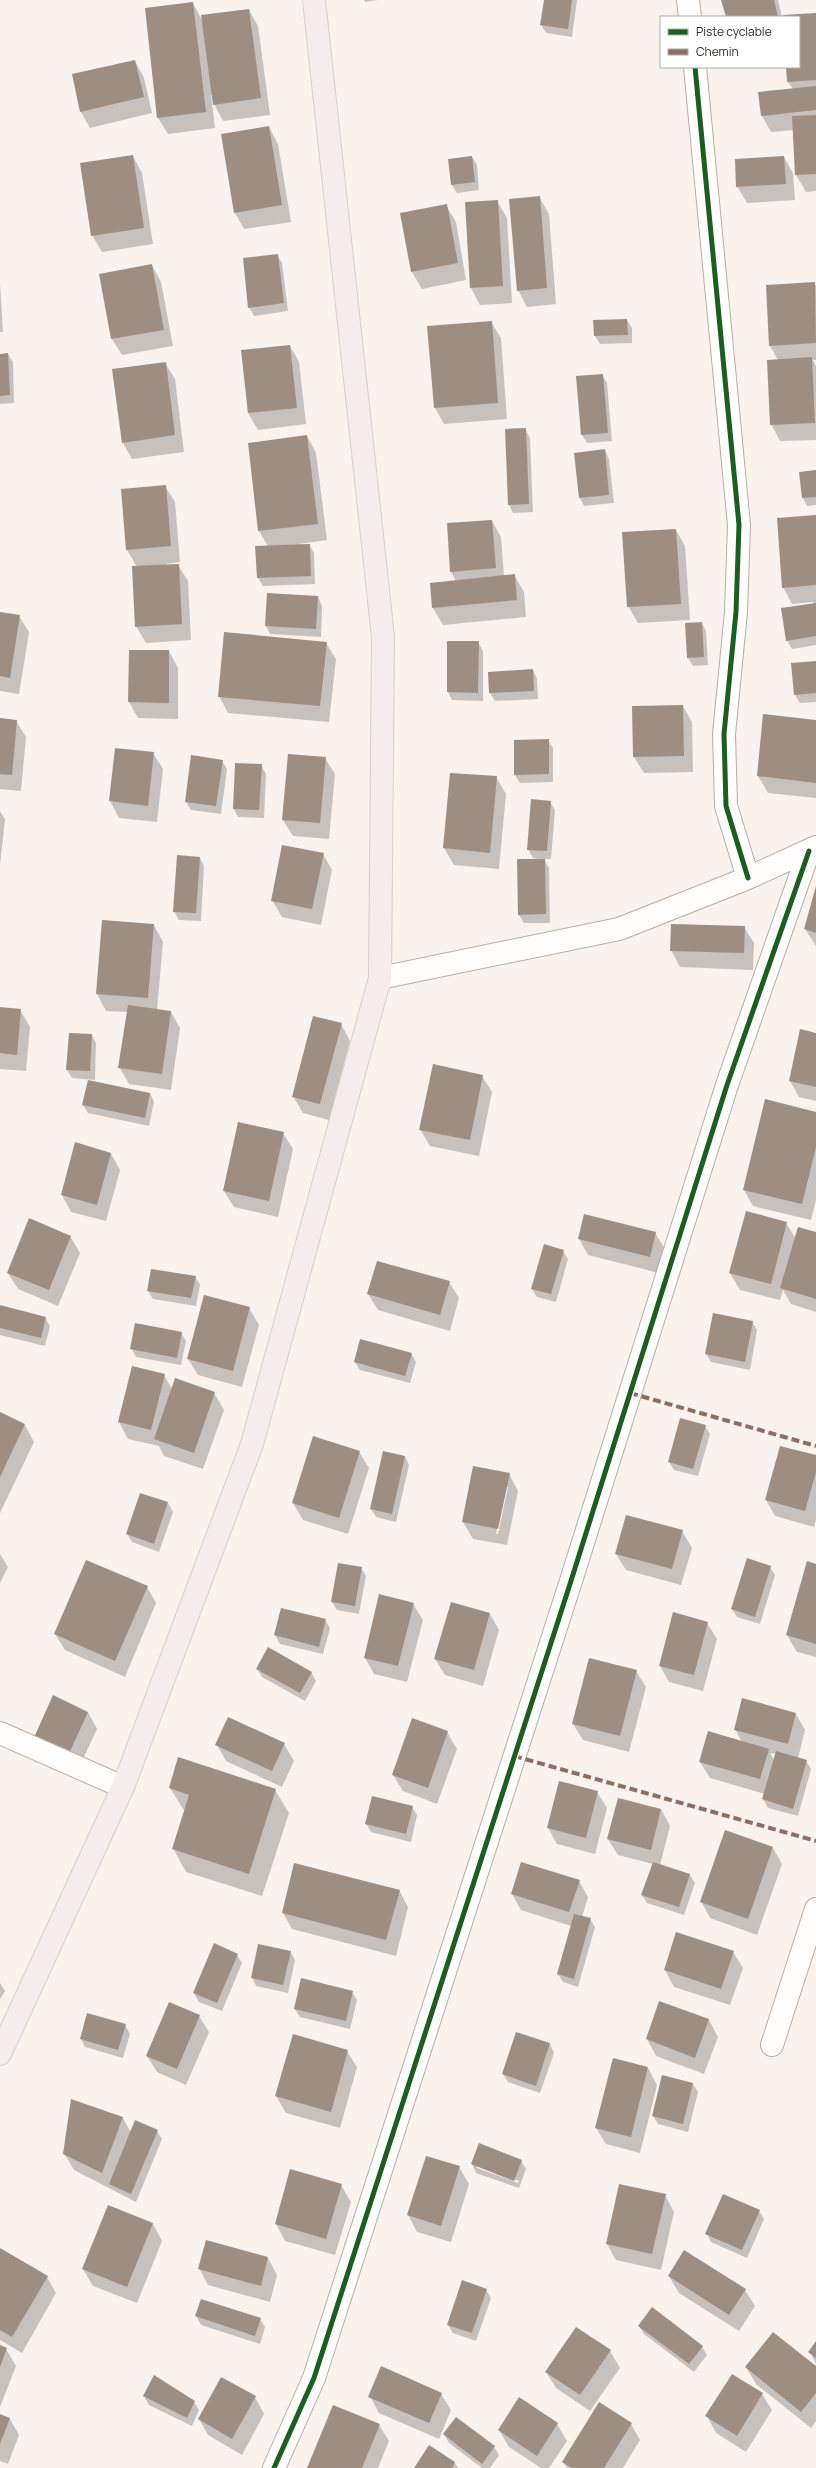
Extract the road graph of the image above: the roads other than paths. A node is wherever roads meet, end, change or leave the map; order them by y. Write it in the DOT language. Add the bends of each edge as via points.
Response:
graph roads {
  1 [pos="314,0"];
  2 [pos="688,0"];
  3 [pos="690,16"];
  4 [pos="695,68"];
  5 [pos="812,849"];
  6 [pos="748,878"];
  7 [pos="380,978"];
  8 [pos="0,1733"];
  9 [pos="123,1787"];
  10 [pos="816,1910"];
  11 [pos="772,2045"];
  12 [pos="0,2054"];
  13 [pos="274,2468"];
  1 -- 7 [label="main road" via="383,637"];
  2 -- 3 [label="street"];
  4 -- 6 [label="street" via="738,525 736,612 724,734 726,806"];
  5 -- 6 [label="street"];
  5 -- 13 [label="street" via="727,1085 570,1584 314,2378"];
  6 -- 7 [label="street" via="620,929"];
  7 -- 9 [label="main road" via="252,1444"];
  8 -- 9 [label="street"];
  9 -- 12 [label="main road"];
  10 -- 11 [label="street"];
}
